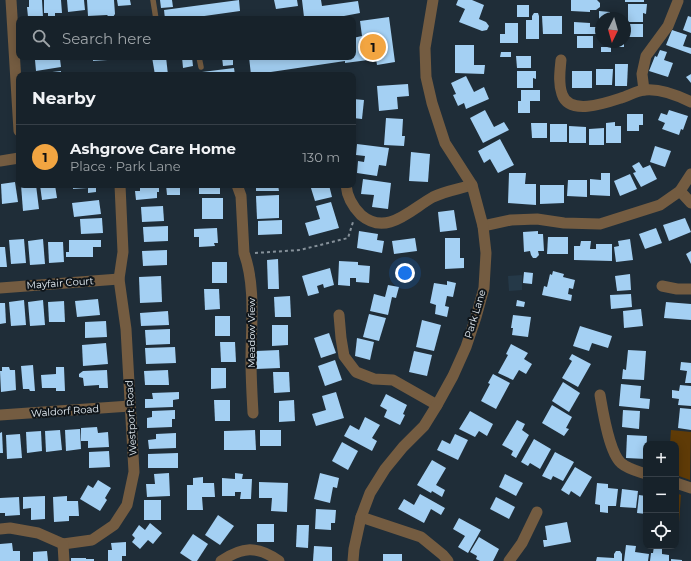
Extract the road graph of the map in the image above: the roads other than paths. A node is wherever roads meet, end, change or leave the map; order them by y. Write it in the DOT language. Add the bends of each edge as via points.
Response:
graph roads {
  1 [pos="11,0"];
  2 [pos="153,0"];
  3 [pos="433,0"];
  4 [pos="678,1"];
  5 [pos="156,16"];
  6 [pos="200,60"];
  7 [pos="560,60"];
  8 [pos="201,68"];
  9 [pos="16,82"];
  10 [pos="644,90"];
  11 [pos="691,102"];
  12 [pos="16,158"];
  13 [pos="0,161"];
  14 [pos="691,174"];
  15 [pos="472,185"];
  16 [pos="120,188"];
  17 [pos="238,188"];
  18 [pos="347,188"];
  19 [pos="680,191"];
  20 [pos="691,203"];
  21 [pos="483,226"];
  22 [pos="119,279"];
  23 [pos="662,286"];
  24 [pos="0,288"];
  25 [pos="691,289"];
  26 [pos="339,315"];
  27 [pos="600,395"];
  28 [pos="438,405"];
  29 [pos="130,406"];
  30 [pos="253,413"];
  31 [pos="0,415"];
  32 [pos="643,473"];
  33 [pos="679,485"];
  34 [pos="691,488"];
  35 [pos="537,512"];
  36 [pos="361,517"];
  37 [pos="0,529"];
  38 [pos="63,544"];
  39 [pos="64,561"];
  40 [pos="221,561"];
  41 [pos="278,561"];
  42 [pos="353,561"];
  43 [pos="448,561"];
  44 [pos="509,561"];
  1 -- 9 [label="street"];
  2 -- 5 [label="lane"];
  3 -- 15 [label="street, Park Lane" via="425,48 426,78 445,143"];
  4 -- 10 [label="street" via="668,26 646,56 642,74"];
  6 -- 8 [label="lane"];
  7 -- 10 [label="street" via="562,96 572,105 587,107"];
  10 -- 11 [label="street" via="662,91"];
  12 -- 13 [label="street"];
  14 -- 19 [label="street"];
  15 -- 18 [label="street" via="434,197 399,219 387,223 365,218 355,209"];
  15 -- 21 [label="street, Park Lane"];
  16 -- 22 [label="street, Westport Road" via="123,252"];
  17 -- 30 [label="street, Meadow View" via="251,295"];
  19 -- 20 [label="street"];
  19 -- 21 [label="street" via="660,205 600,224 564,223 538,218"];
  21 -- 28 [label="street, Park Lane" via="486,253 484,288 466,347"];
  22 -- 24 [label="street, Mayfair Court"];
  22 -- 29 [label="street, Westport Road" via="126,329"];
  23 -- 25 [label="street"];
  26 -- 28 [label="street" via="344,356 356,372 374,379 393,380"];
  27 -- 32 [label="street" via="613,452 629,469"];
  28 -- 36 [label="street, Park Lane" via="424,426 385,468 370,493"];
  29 -- 31 [label="street, Waldorf Road"];
  29 -- 38 [label="street, Westport Road" via="134,472 127,506 114,525 92,540"];
  33 -- 34 [label="street"];
  35 -- 44 [label="street" via="522,544"];
  36 -- 42 [label="street, Park Lane"];
  36 -- 43 [label="street" via="421,537"];
  37 -- 38 [label="street" via="10,528 38,533"];
  38 -- 39 [label="street"];
  40 -- 41 [label="street" via="234,553 248,549"];
}
